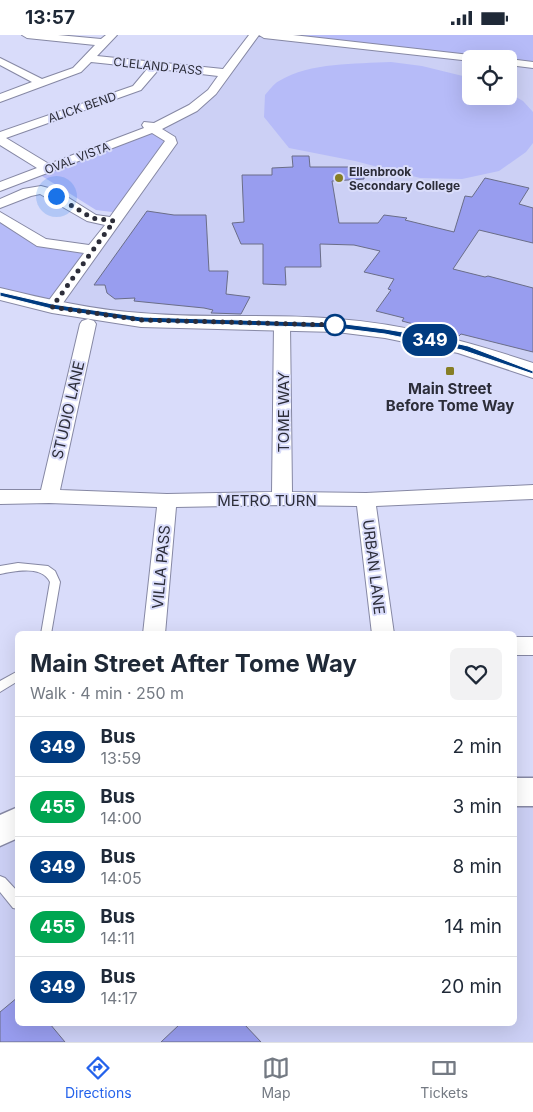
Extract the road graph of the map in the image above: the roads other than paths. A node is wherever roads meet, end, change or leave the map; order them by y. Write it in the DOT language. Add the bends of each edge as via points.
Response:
graph roads {
  1 [pos="27,35"];
  2 [pos="254,35"];
  3 [pos="264,35"];
  4 [pos="108,39"];
  5 [pos="462,57"];
  6 [pos="90,59"];
  7 [pos="0,61"];
  8 [pos="517,63"];
  9 [pos="533,65"];
  10 [pos="156,66"];
  11 [pos="227,73"];
  12 [pos="42,83"];
  13 [pos="0,97"];
  14 [pos="151,126"];
  15 [pos="0,138"];
  16 [pos="44,167"];
  17 [pos="0,180"];
  18 [pos="0,187"];
  19 [pos="0,204"];
  20 [pos="0,216"];
  21 [pos="114,221"];
  22 [pos="93,250"];
  23 [pos="0,294"];
  24 [pos="52,307"];
  25 [pos="0,308"];
  26 [pos="88,324"];
  27 [pos="282,330"];
  28 [pos="533,371"];
  29 [pos="533,380"];
  30 [pos="533,492"];
  31 [pos="49,496"];
  32 [pos="0,497"];
  33 [pos="282,499"];
  34 [pos="366,500"];
  35 [pos="167,501"];
  36 [pos="0,570"];
  37 [pos="47,631"];
  38 [pos="154,631"];
  39 [pos="383,631"];
  40 [pos="517,646"];
  41 [pos="533,646"];
  42 [pos="15,677"];
  43 [pos="0,687"];
  44 [pos="517,792"];
  45 [pos="533,792"];
  46 [pos="15,823"];
  47 [pos="0,831"];
  48 [pos="0,882"];
  49 [pos="15,900"];
  1 -- 4 [label="street"];
  2 -- 11 [label="street, OVAL VISTA"];
  3 -- 5 [label="street"];
  4 -- 6 [label="street"];
  6 -- 10 [label="street, CLELAND PASS"];
  6 -- 12 [label="street" via="77,71"];
  7 -- 12 [label="street"];
  8 -- 9 [label="street"];
  10 -- 11 [label="street, CLELAND PASS"];
  10 -- 15 [label="street, ALICK BEND" via="137,88"];
  11 -- 14 [label="street, OVAL VISTA" via="193,108"];
  12 -- 13 [label="street"];
  14 -- 16 [label="street, OVAL VISTA"];
  14 -- 21 [label="street" via="169,137 171,143"];
  15 -- 16 [label="street"];
  16 -- 17 [label="street, OVAL VISTA"];
  16 -- 18 [label="street, OVAL VISTA"];
  19 -- 21 [label="street" via="41,190 92,218"];
  20 -- 22 [label="street" via="42,243"];
  21 -- 22 [label="street"];
  22 -- 24 [label="street"];
  23 -- 24 [label="main road"];
  24 -- 27 [label="main road" via="141,320"];
  25 -- 26 [label="main road"];
  26 -- 27 [label="main road" via="153,331"];
  26 -- 31 [label="street, STUDIO LANE"];
  27 -- 28 [label="main road" via="337,325 415,336 482,353"];
  27 -- 29 [label="main road" via="399,343 460,357"];
  27 -- 33 [label="street, TOME WAY"];
  30 -- 34 [label="street, METRO TURN"];
  31 -- 32 [label="street, METRO TURN"];
  31 -- 35 [label="street, METRO TURN"];
  33 -- 34 [label="street, METRO TURN"];
  33 -- 35 [label="street, METRO TURN"];
  34 -- 39 [label="street, URBAN LANE"];
  35 -- 38 [label="street, VILLA PASS"];
  36 -- 37 [label="lane" via="18,567 44,569 51,574 55,582"];
  40 -- 41 [label="street"];
  42 -- 43 [label="lane"];
  44 -- 45 [label="street"];
  46 -- 47 [label="street"];
  48 -- 49 [label="lane"];
}
